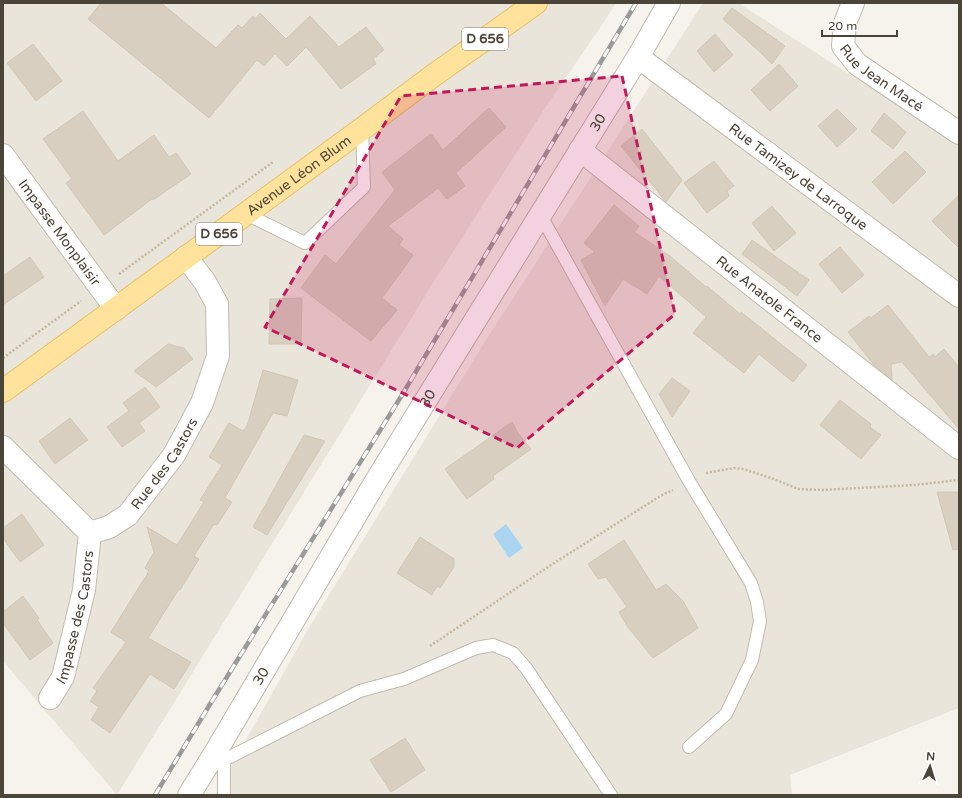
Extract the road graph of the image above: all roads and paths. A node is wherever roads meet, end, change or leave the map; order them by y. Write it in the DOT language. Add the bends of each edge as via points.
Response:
graph roads {
  1 [pos="536,3"];
  2 [pos="669,3"];
  3 [pos="853,3"];
  4 [pos="638,57"];
  5 [pos="362,129"];
  6 [pos="959,133"];
  7 [pos="580,150"];
  8 [pos="3,155"];
  9 [pos="278,158"];
  10 [pos="246,214"];
  11 [pos="540,214"];
  12 [pos="186,257"];
  13 [pos="118,274"];
  14 [pos="959,296"];
  15 [pos="86,297"];
  16 [pos="116,309"];
  17 [pos="3,358"];
  18 [pos="3,391"];
  19 [pos="3,447"];
  20 [pos="959,448"];
  21 [pos="959,480"];
  22 [pos="689,481"];
  23 [pos="90,533"];
  24 [pos="426,648"];
  25 [pos="50,698"];
  26 [pos="689,748"];
  27 [pos="219,756"];
  28 [pos="189,795"];
  29 [pos="224,795"];
  30 [pos="611,795"];
  1 -- 5 [label="main road, Avenue Léon Blum / D 656"];
  2 -- 4 [label="street, 30"];
  3 -- 6 [label="street, Rue Jean Macé" via="845,23 843,46 857,64"];
  4 -- 7 [label="street, 30"];
  4 -- 14 [label="street, Rue Tamizey de Larroque"];
  5 -- 10 [label="main road, Avenue Léon Blum / D 656"];
  5 -- 10 [label="lane" via="364,187 305,243"];
  7 -- 11 [label="street, 30"];
  7 -- 20 [label="street, Rue Anatole France"];
  8 -- 16 [label="street, Impasse Monplaisir"];
  9 -- 13 [label="path"];
  10 -- 12 [label="main road, Avenue Léon Blum / D 656"];
  11 -- 22 [label="lane"];
  11 -- 27 [label="street, 30" via="376,481"];
  12 -- 16 [label="main road, Avenue Léon Blum / D 656"];
  12 -- 23 [label="street, Rue des Castors" via="205,282 217,304 218,356 202,403 174,455 128,515 109,527"];
  15 -- 17 [label="path"];
  16 -- 18 [label="main road, Avenue Léon Blum / D 656"];
  19 -- 23 [label="street"];
  21 -- 22 [label="path" via="914,485 798,489 734,468 699,475"];
  22 -- 24 [label="path" via="662,495 554,563"];
  22 -- 26 [label="lane" via="751,583 760,621 752,660 726,714"];
  23 -- 25 [label="street, Impasse des Castors" via="84,590 63,677"];
  27 -- 28 [label="street, 30"];
  27 -- 29 [label="lane"];
  27 -- 30 [label="lane" via="360,691 404,679 476,648 493,645 512,653 526,668"];
}
